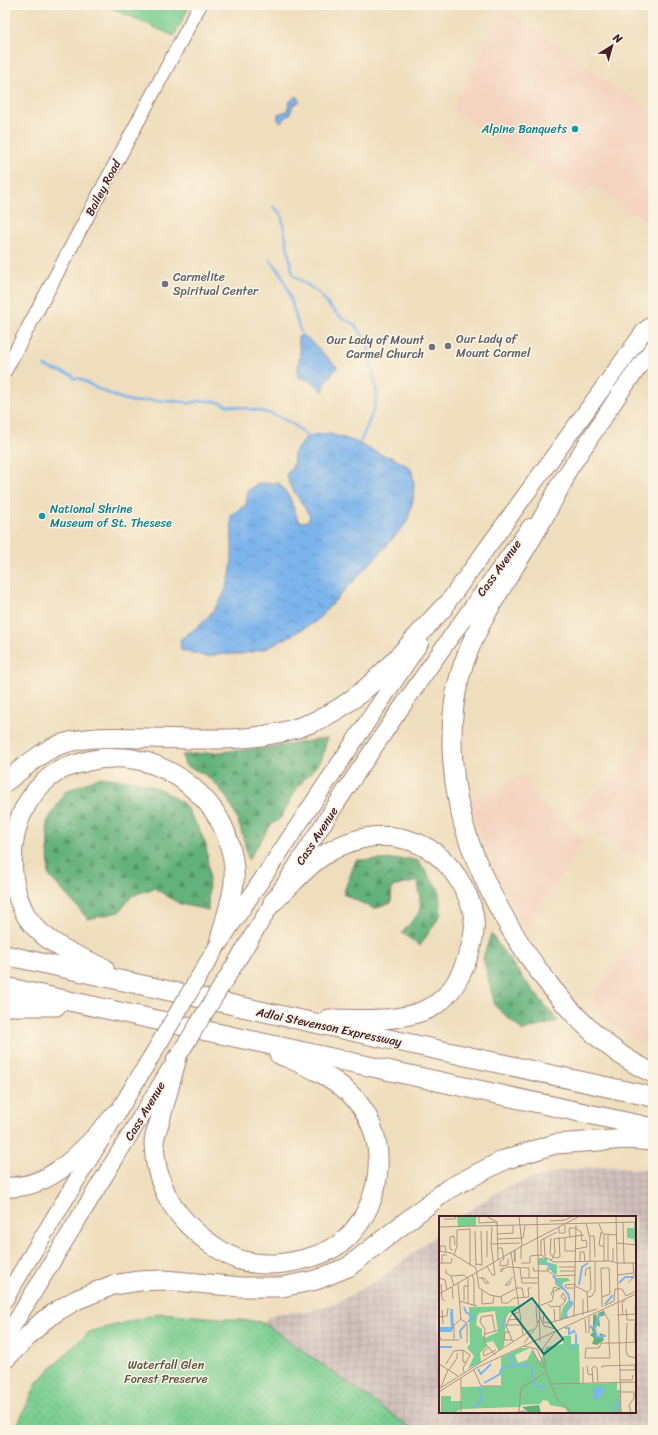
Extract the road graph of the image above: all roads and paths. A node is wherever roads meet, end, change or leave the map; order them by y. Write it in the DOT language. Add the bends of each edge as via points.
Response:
graph roads {
  1 [pos="200,5"];
  2 [pos="653,324"];
  3 [pos="653,348"];
  4 [pos="5,371"];
  5 [pos="564,479"];
  6 [pos="444,607"];
  7 [pos="5,782"];
  8 [pos="273,902"];
  9 [pos="219,943"];
  10 [pos="5,955"];
  11 [pos="146,985"];
  12 [pos="5,986"];
  13 [pos="88,1005"];
  14 [pos="5,1006"];
  15 [pos="288,1018"];
  16 [pos="239,1036"];
  17 [pos="177,1058"];
  18 [pos="653,1073"];
  19 [pos="653,1097"];
  20 [pos="116,1114"];
  21 [pos="653,1128"];
  22 [pos="653,1141"];
  23 [pos="5,1187"];
  24 [pos="5,1299"];
  25 [pos="5,1339"];
  26 [pos="5,1360"];
  1 -- 4 [label="street, Bailey Road"];
  2 -- 6 [label="main road, Cass Avenue" via="645,330"];
  3 -- 5 [label="main road, Cass Avenue" via="620,393"];
  5 -- 8 [label="main road, Cass Avenue" via="441,648"];
  5 -- 18 [label="highway" via="533,537 487,612 468,654 459,679 453,720 452,760 469,843 513,932 545,981 585,1024 634,1062"];
  6 -- 7 [label="highway" via="358,695 337,711 312,723 290,731 235,739 88,738 51,748"];
  6 -- 9 [label="main road, Cass Avenue"];
  8 -- 15 [label="highway" via="325,854 361,839 397,838 409,839 427,847 447,864 466,892 474,917 472,944 454,988 429,1009 392,1019"];
  8 -- 17 [label="main road, Cass Avenue, bridge"];
  9 -- 11 [label="highway" via="234,882 228,840 206,801 168,771 134,759 95,760 58,772 35,791 15,828 10,864 19,899 27,917 63,949"];
  9 -- 20 [label="main road, Cass Avenue, bridge"];
  10 -- 11 [label="highway, Adlai Stevenson Expressway"];
  11 -- 15 [label="highway, Adlai Stevenson Expressway"];
  12 -- 13 [label="highway"];
  13 -- 14 [label="highway"];
  13 -- 16 [label="highway"];
  15 -- 19 [label="highway, Adlai Stevenson Expressway"];
  16 -- 17 [label="highway" via="313,1069 348,1092 363,1110 377,1138 375,1185 372,1200 362,1220 346,1239 313,1257 274,1264 240,1260 203,1238 176,1213 165,1195 154,1142"];
  16 -- 21 [label="highway"];
  17 -- 25 [label="main road, Cass Avenue"];
  20 -- 23 [label="highway" via="63,1168 29,1183"];
  20 -- 24 [label="main road, Cass Avenue"];
  22 -- 26 [label="highway" via="627,1139 555,1144 504,1160 448,1189 348,1267 331,1276 310,1282 282,1288 164,1280 113,1285 76,1300 48,1317"];
}
